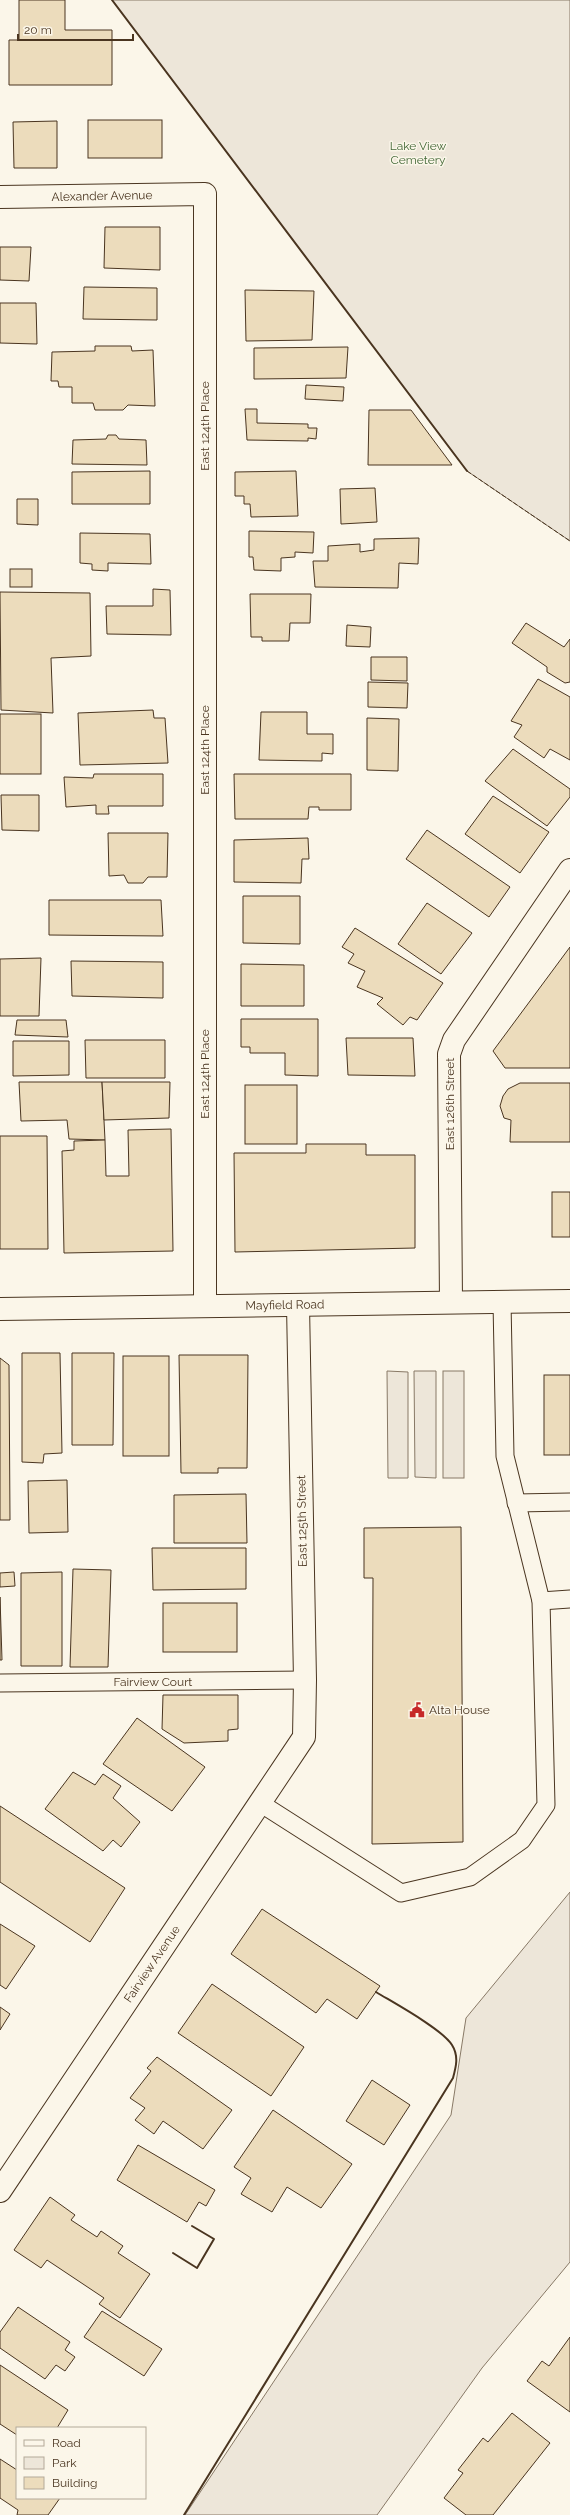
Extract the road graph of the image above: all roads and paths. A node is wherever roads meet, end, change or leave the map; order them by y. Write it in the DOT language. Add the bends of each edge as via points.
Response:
graph roads {
  1 [pos="205,194"];
  2 [pos="0,197"];
  3 [pos="570,870"];
  4 [pos="570,1301"];
  5 [pos="451,1302"];
  6 [pos="502,1302"];
  7 [pos="298,1305"];
  8 [pos="205,1306"];
  9 [pos="0,1309"];
  10 [pos="570,1502"];
  11 [pos="516,1503"];
  12 [pos="570,1600"];
  13 [pos="540,1601"];
  14 [pos="305,1680"];
  15 [pos="0,1683"];
  16 [pos="304,1737"];
  17 [pos="260,1803"];
  18 [pos="0,2190"];
  1 -- 2 [label="street, Alexander Avenue"];
  1 -- 8 [label="street, East 124th Place"];
  3 -- 5 [label="street, East 126th Street" via="454,1040 449,1054"];
  4 -- 6 [label="street, Mayfield Road"];
  5 -- 6 [label="street, Mayfield Road"];
  5 -- 7 [label="street, Mayfield Road"];
  6 -- 11 [label="lane" via="505,1456"];
  7 -- 8 [label="street, Mayfield Road"];
  7 -- 14 [label="street, East 125th Street"];
  8 -- 9 [label="street, Mayfield Road"];
  10 -- 11 [label="lane"];
  11 -- 13 [label="lane"];
  12 -- 13 [label="lane"];
  13 -- 17 [label="lane" via="546,1805 522,1840 470,1877 401,1893"];
  14 -- 15 [label="lane, Fairview Court"];
  14 -- 16 [label="street, East 125th Street"];
  16 -- 17 [label="street, Fairview Avenue"];
  17 -- 18 [label="street, Fairview Avenue"];
}
